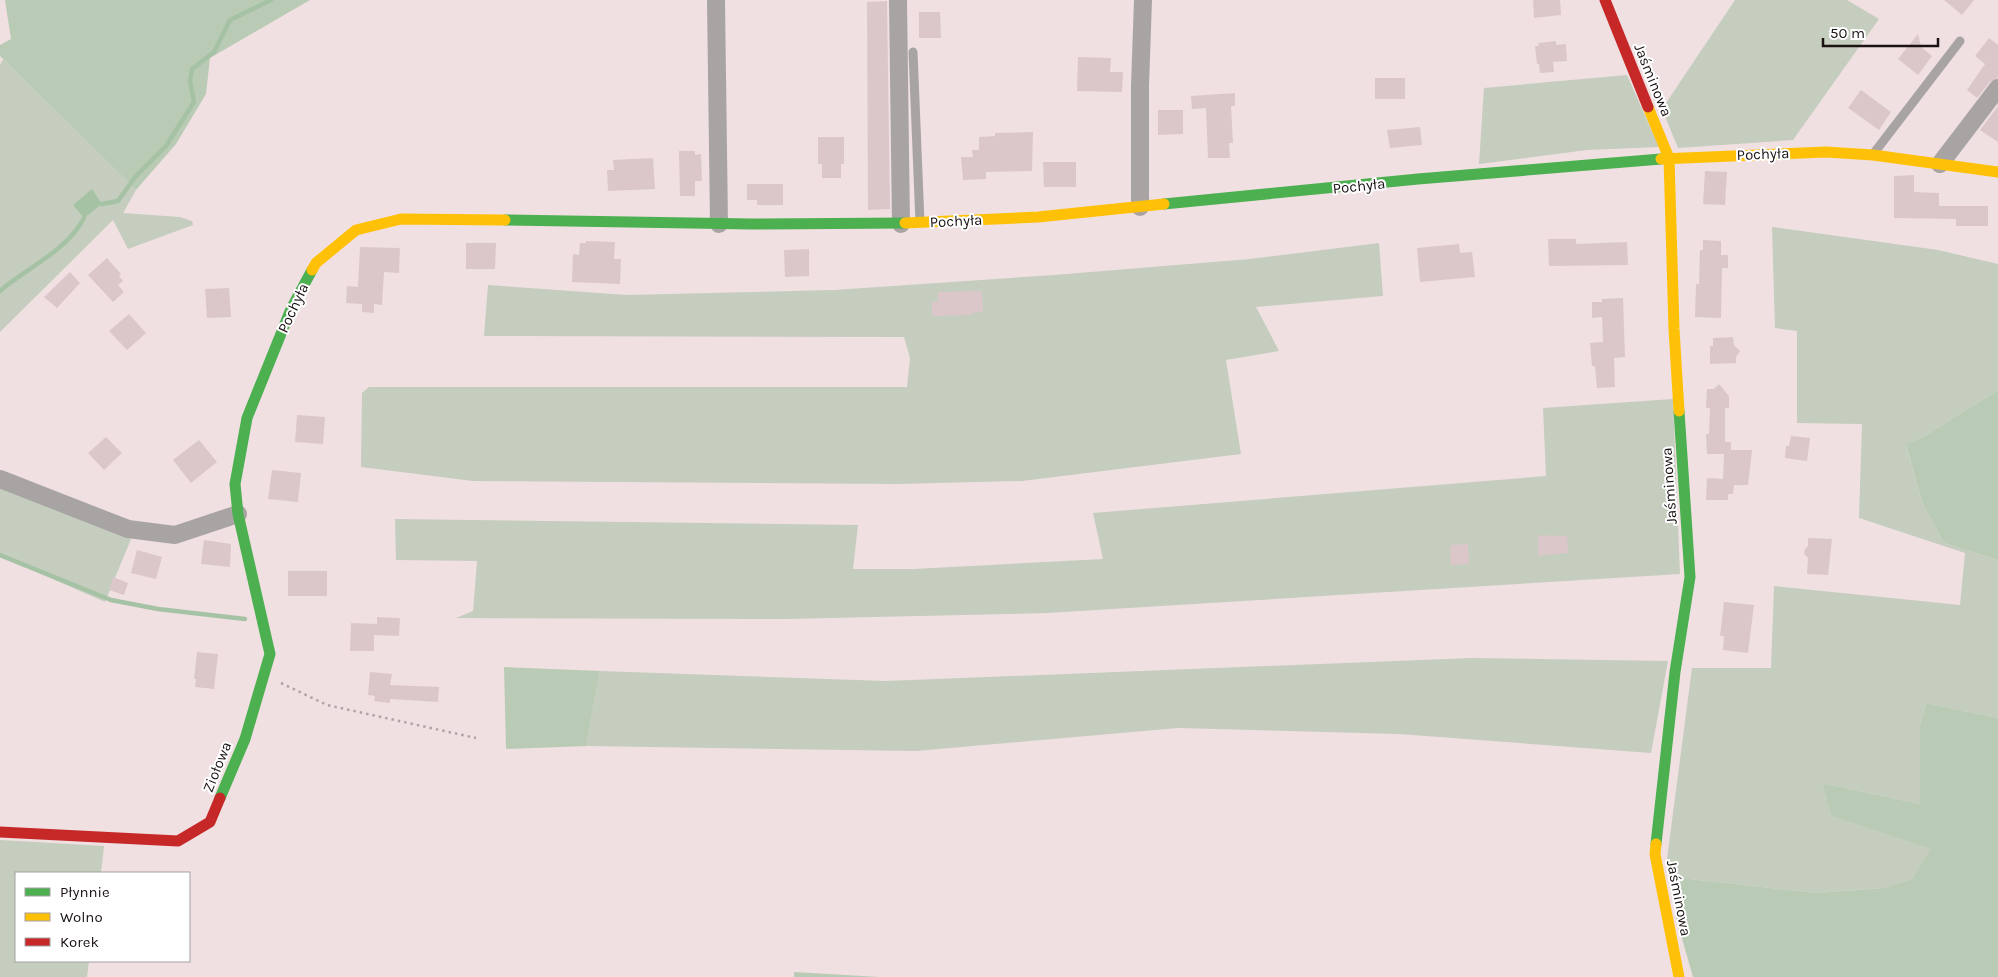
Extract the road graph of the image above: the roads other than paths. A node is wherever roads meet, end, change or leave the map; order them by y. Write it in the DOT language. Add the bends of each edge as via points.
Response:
graph roads {
  1 [pos="716,0"];
  2 [pos="898,0"];
  3 [pos="1143,0"];
  4 [pos="1605,0"];
  5 [pos="1960,41"];
  6 [pos="913,52"];
  7 [pos="1998,88"];
  8 [pos="1873,155"];
  9 [pos="1668,158"];
  10 [pos="1940,164"];
  11 [pos="1998,172"];
  12 [pos="1140,207"];
  13 [pos="920,223"];
  14 [pos="719,224"];
  15 [pos="901,224"];
  16 [pos="0,479"];
  17 [pos="238,514"];
  18 [pos="0,832"];
  19 [pos="1679,977"];
  1 -- 14 [label="street"];
  2 -- 15 [label="street"];
  3 -- 12 [label="street"];
  4 -- 9 [label="street, Jaśminowa"];
  5 -- 8 [label="lane"];
  6 -- 13 [label="lane"];
  7 -- 10 [label="street"];
  8 -- 9 [label="street, Pochyła" via="1826,152"];
  8 -- 10 [label="street, Pochyła"];
  9 -- 12 [label="street, Pochyła"];
  9 -- 19 [label="street, Jaśminowa" via="1674,329 1690,576 1655,854"];
  10 -- 11 [label="street, Pochyła"];
  12 -- 13 [label="street, Pochyła" via="1038,217"];
  13 -- 15 [label="street, Pochyła"];
  14 -- 15 [label="street, Pochyła"];
  14 -- 17 [label="street, Pochyła" via="401,220 356,230 316,263 291,309 247,418 236,484"];
  16 -- 17 [label="street" via="149,533 175,535"];
  17 -- 18 [label="street, Ziołowa" via="270,654 245,739 210,822 178,841"];
}
